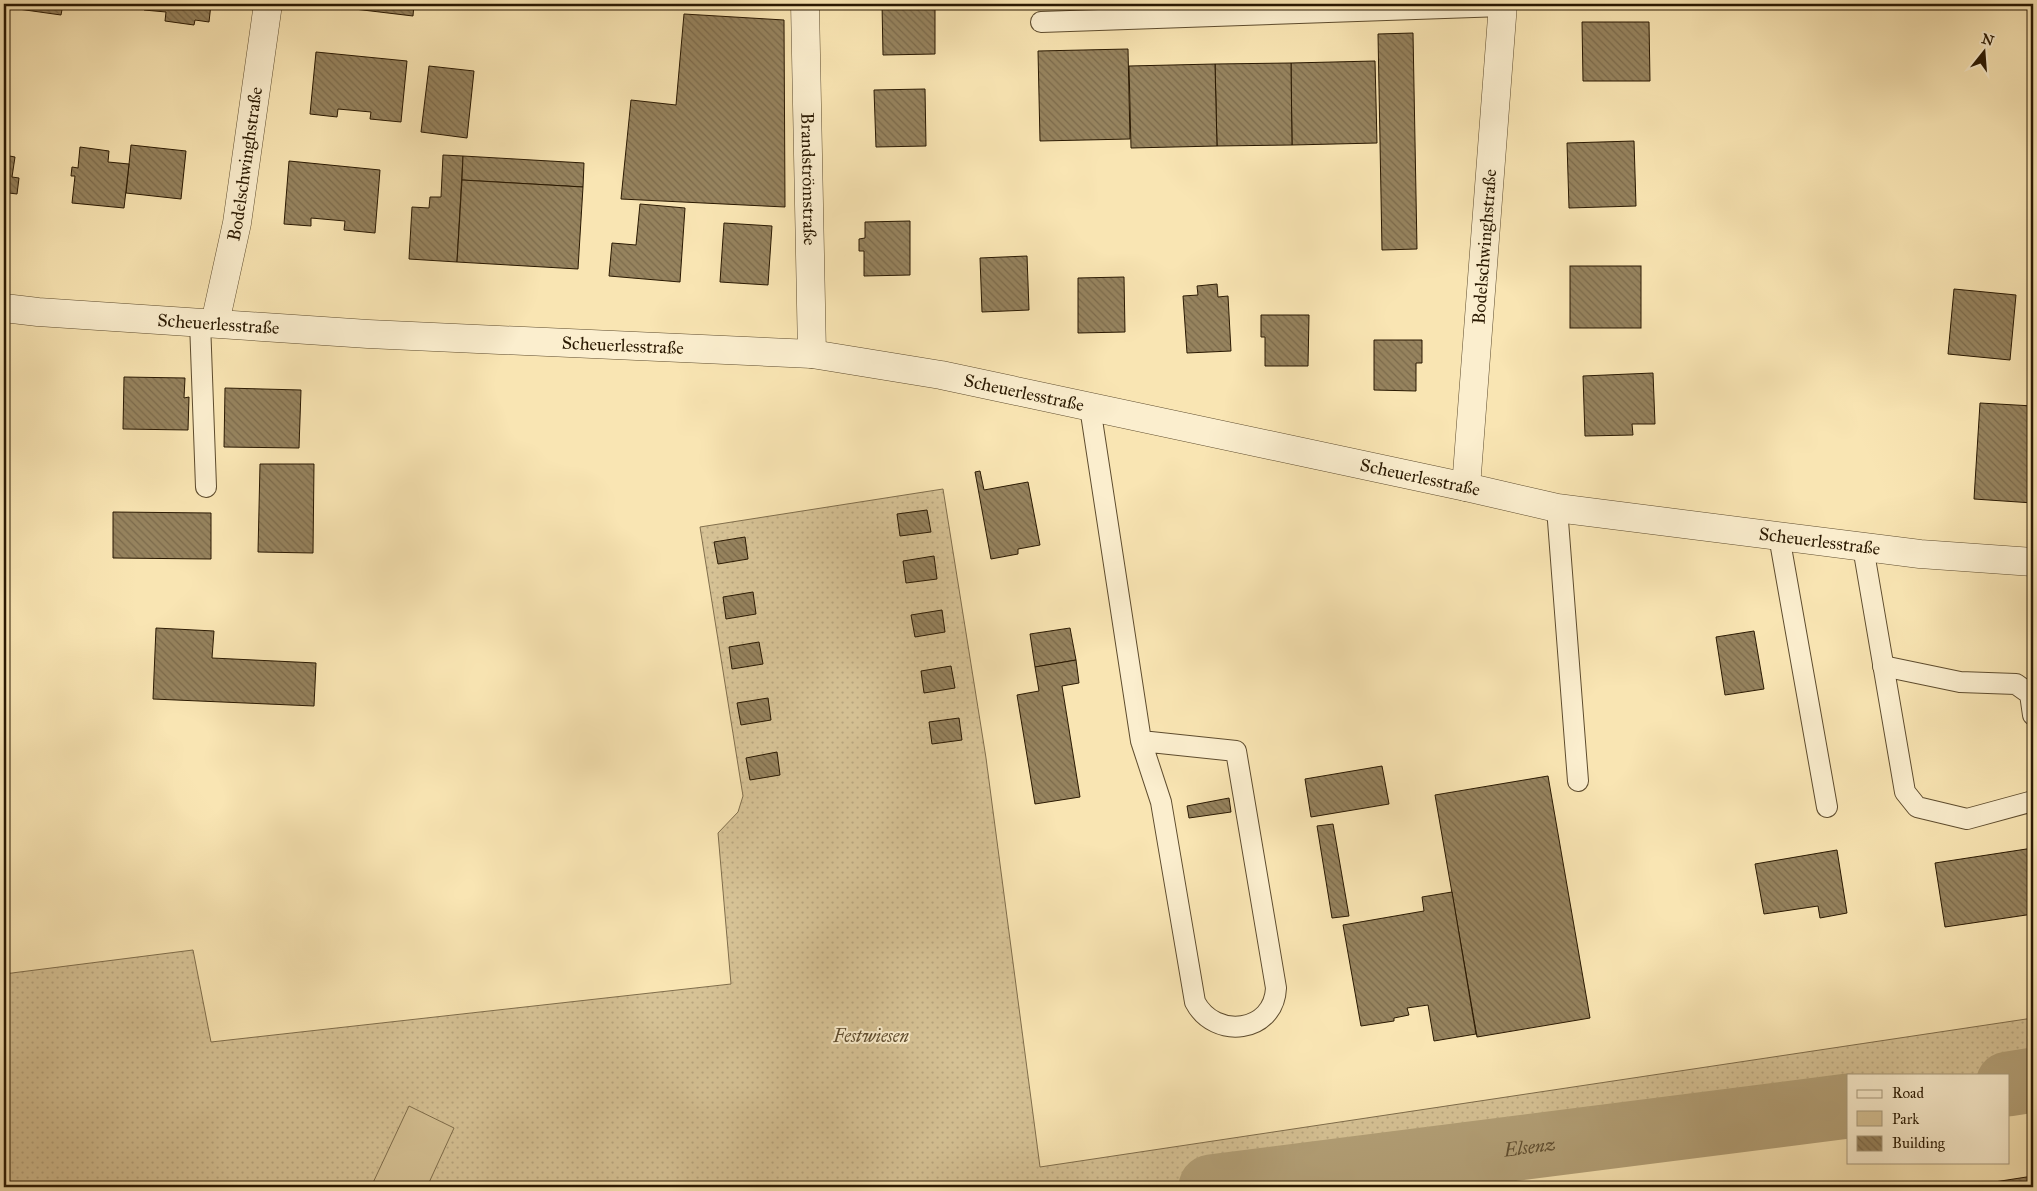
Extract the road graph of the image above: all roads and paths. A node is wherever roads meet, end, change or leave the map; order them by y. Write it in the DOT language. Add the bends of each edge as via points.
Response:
graph roads {
  1 [pos="268,4"];
  2 [pos="805,4"];
  3 [pos="1503,5"];
  4 [pos="1041,22"];
  5 [pos="4,308"];
  6 [pos="207,322"];
  7 [pos="812,354"];
  8 [pos="1090,407"];
  9 [pos="206,487"];
  10 [pos="1466,487"];
  11 [pos="1556,508"];
  12 [pos="1779,536"];
  13 [pos="1863,548"];
  14 [pos="2033,562"];
  15 [pos="1882,666"];
  16 [pos="2033,714"];
  17 [pos="1142,741"];
  18 [pos="1578,781"];
  19 [pos="2033,801"];
  20 [pos="1827,807"];
  1 -- 6 [label="street, Bodelschwinghstraße" via="237,223"];
  2 -- 7 [label="street, Brandströmstraße"];
  3 -- 4 [label="lane, Bodelschwinghstraße"];
  3 -- 10 [label="street, Bodelschwinghstraße"];
  5 -- 6 [label="street, Scheuerlesstraße"];
  6 -- 7 [label="street, Scheuerlesstraße" via="368,334"];
  6 -- 9 [label="lane"];
  7 -- 8 [label="street, Scheuerlesstraße" via="941,375"];
  8 -- 10 [label="street, Scheuerlesstraße"];
  8 -- 17 [label="lane"];
  10 -- 11 [label="street, Scheuerlesstraße"];
  11 -- 12 [label="street, Scheuerlesstraße"];
  11 -- 18 [label="lane"];
  12 -- 13 [label="street, Scheuerlesstraße"];
  12 -- 20 [label="lane"];
  13 -- 14 [label="street, Scheuerlesstraße"];
  13 -- 15 [label="lane"];
  15 -- 16 [label="lane" via="1960,682 2016,684 2030,694"];
  15 -- 19 [label="lane" via="1905,792 1917,807 1967,819"];
  17 -- 17 [label="lane" via="1161,802 1195,1002 1215,1023 1228,1027 1254,1023 1272,1004 1276,988 1236,751"];
}
